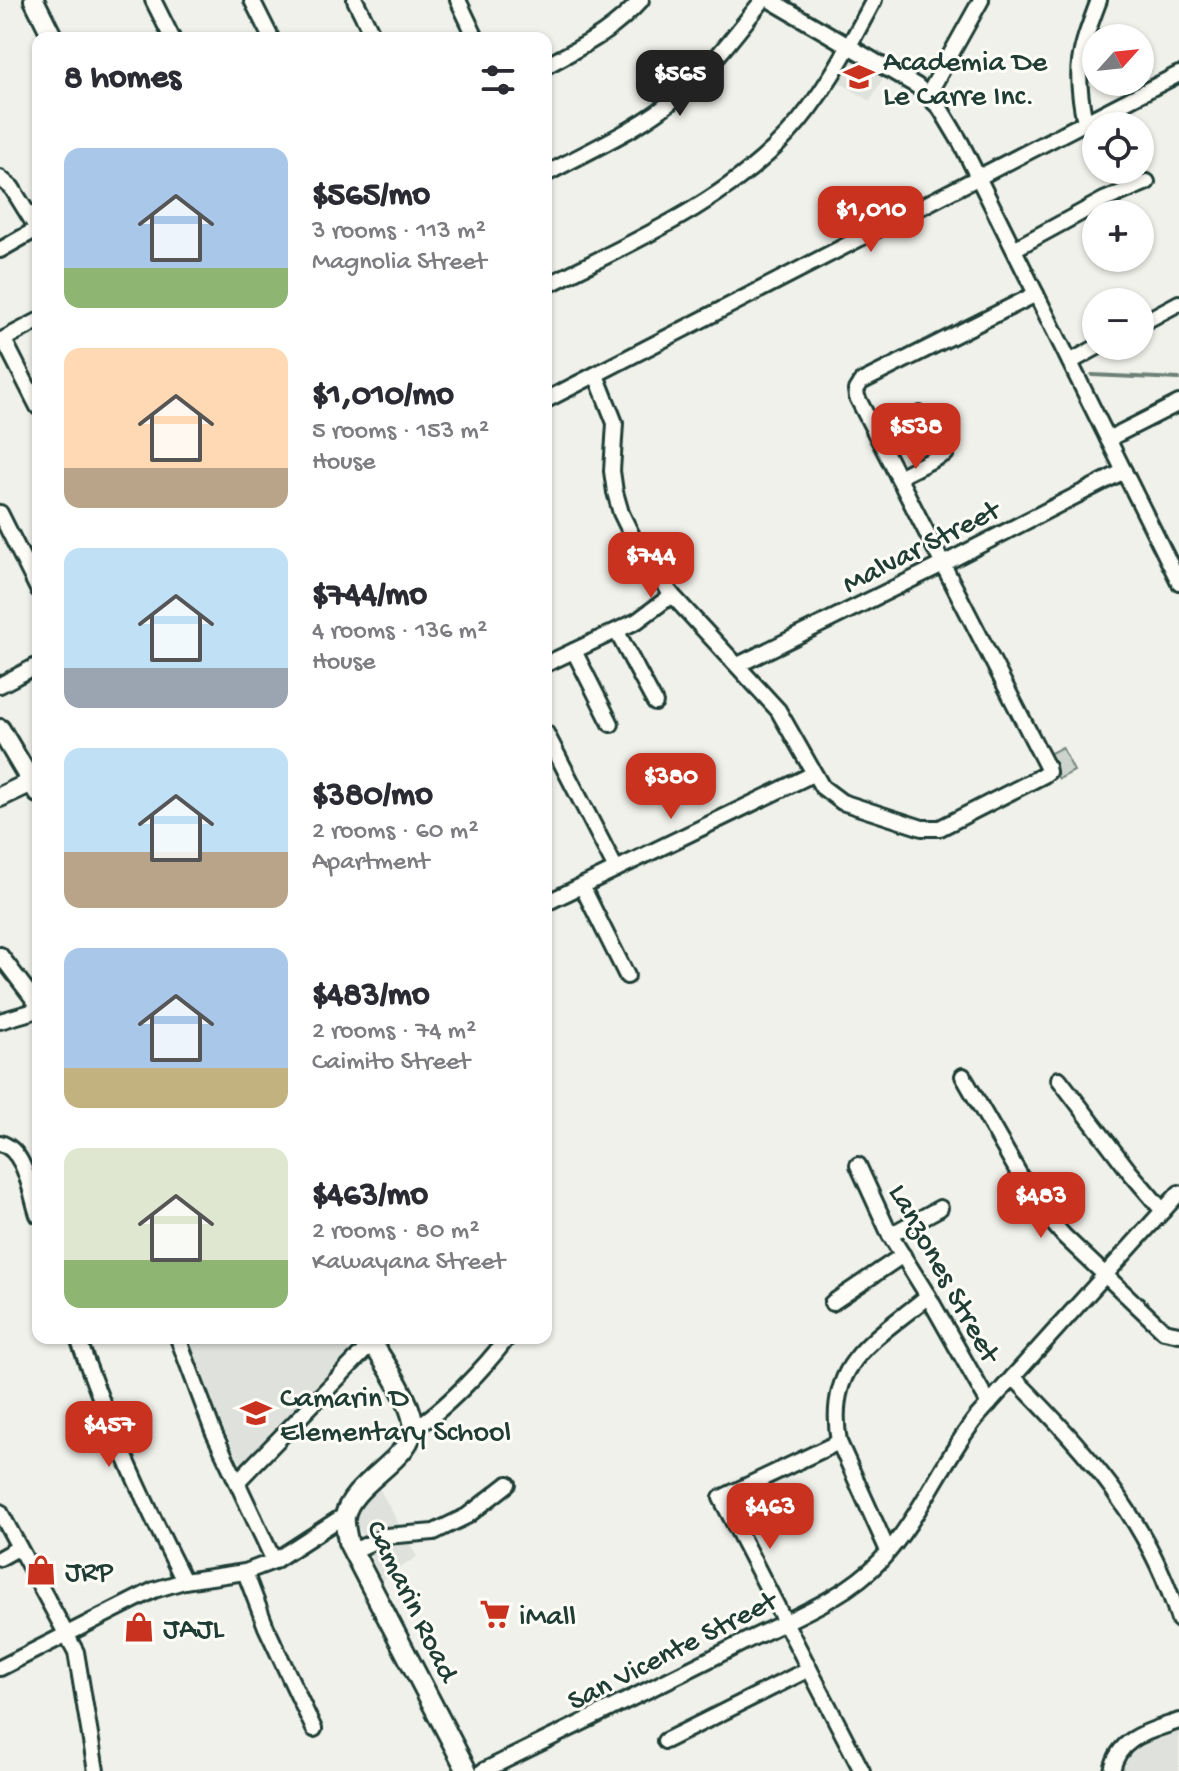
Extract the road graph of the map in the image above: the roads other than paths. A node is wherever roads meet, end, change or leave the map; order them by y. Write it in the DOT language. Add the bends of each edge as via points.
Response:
graph roads {
  1 [pos="34,0"];
  2 [pos="153,0"];
  3 [pos="252,0"];
  4 [pos="355,0"];
  5 [pos="458,0"];
  6 [pos="641,0"];
  7 [pos="763,0"];
  8 [pos="770,0"];
  9 [pos="874,0"];
  10 [pos="981,0"];
  11 [pos="1099,0"];
  12 [pos="50,32"];
  13 [pos="169,32"];
  14 [pos="268,32"];
  15 [pos="371,32"];
  16 [pos="473,32"];
  17 [pos="848,48"];
  18 [pos="552,63"];
  19 [pos="1179,74"];
  20 [pos="928,95"];
  21 [pos="1082,112"];
  22 [pos="1105,112"];
  23 [pos="1082,124"];
  24 [pos="552,171"];
  25 [pos="978,177"];
  26 [pos="0,178"];
  27 [pos="1142,184"];
  28 [pos="32,220"];
  29 [pos="32,233"];
  30 [pos="1014,249"];
  31 [pos="0,250"];
  32 [pos="552,283"];
  33 [pos="1036,294"];
  34 [pos="1179,303"];
  35 [pos="1154,316"];
  36 [pos="32,324"];
  37 [pos="2,340"];
  38 [pos="1082,355"];
  39 [pos="1070,362"];
  40 [pos="596,375"];
  41 [pos="32,396"];
  42 [pos="552,397"];
  43 [pos="1179,403"];
  44 [pos="920,414"];
  45 [pos="879,439"];
  46 [pos="1108,439"];
  47 [pos="946,453"];
  48 [pos="1124,471"];
  49 [pos="898,477"];
  50 [pos="0,513"];
  51 [pos="943,564"];
  52 [pos="32,577"];
  53 [pos="1179,582"];
  54 [pos="672,595"];
  55 [pos="617,632"];
  56 [pos="574,651"];
  57 [pos="552,661"];
  58 [pos="738,665"];
  59 [pos="32,668"];
  60 [pos="0,685"];
  61 [pos="655,703"];
  62 [pos="611,724"];
  63 [pos="0,729"];
  64 [pos="552,745"];
  65 [pos="813,774"];
  66 [pos="32,779"];
  67 [pos="32,786"];
  68 [pos="0,797"];
  69 [pos="616,869"];
  70 [pos="582,886"];
  71 [pos="552,900"];
  72 [pos="0,955"];
  73 [pos="627,976"];
  74 [pos="32,1000"];
  75 [pos="32,1010"];
  76 [pos="0,1021"];
  77 [pos="963,1076"];
  78 [pos="1059,1079"];
  79 [pos="0,1143"];
  80 [pos="858,1165"];
  81 [pos="1179,1193"];
  82 [pos="32,1197"];
  83 [pos="940,1208"];
  84 [pos="1163,1211"];
  85 [pos="890,1235"];
  86 [pos="903,1255"];
  87 [pos="1106,1276"];
  88 [pos="928,1296"];
  89 [pos="832,1303"];
  90 [pos="1179,1334"];
  91 [pos="80,1344"];
  92 [pos="180,1344"];
  93 [pos="367,1344"];
  94 [pos="373,1344"];
  95 [pos="489,1344"];
  96 [pos="502,1344"];
  97 [pos="495,1354"];
  98 [pos="1013,1377"];
  99 [pos="989,1404"];
  100 [pos="413,1429"];
  101 [pos="839,1442"];
  102 [pos="237,1482"];
  103 [pos="508,1484"];
  104 [pos="0,1512"];
  105 [pos="345,1515"];
  106 [pos="18,1548"];
  107 [pos="353,1551"];
  108 [pos="888,1551"];
  109 [pos="0,1558"];
  110 [pos="274,1561"];
  111 [pos="245,1572"];
  112 [pos="184,1581"];
  113 [pos="1178,1611"];
  114 [pos="784,1622"];
  115 [pos="66,1635"];
  116 [pos="0,1668"];
  117 [pos="809,1669"];
  118 [pos="1179,1721"];
  119 [pos="314,1729"];
  120 [pos="665,1741"];
  121 [pos="96,1771"];
  122 [pos="467,1771"];
  123 [pos="483,1771"];
  124 [pos="862,1771"];
  125 [pos="1112,1771"];
  1 -- 12 [label="main road"];
  2 -- 13 [label="street"];
  3 -- 14 [label="street"];
  4 -- 15 [label="street"];
  5 -- 16 [label="street"];
  6 -- 18 [label="street" via="620,23"];
  7 -- 24 [label="street" via="676,98"];
  8 -- 17 [label="street"];
  9 -- 17 [label="street"];
  10 -- 20 [label="street"];
  11 -- 21 [label="street" via="1078,62"];
  17 -- 20 [label="street"];
  17 -- 32 [label="street" via="790,132 725,190"];
  19 -- 22 [label="street"];
  20 -- 25 [label="street"];
  23 -- 25 [label="street"];
  25 -- 30 [label="street"];
  25 -- 40 [label="street"];
  26 -- 28 [label="street"];
  27 -- 30 [label="street"];
  29 -- 31 [label="street"];
  30 -- 33 [label="street"];
  33 -- 39 [label="street"];
  33 -- 45 [label="street" via="861,382 856,390"];
  34 -- 35 [label="street"];
  36 -- 37 [label="street"];
  37 -- 41 [label="street"];
  38 -- 39 [label="street"];
  39 -- 46 [label="street"];
  40 -- 42 [label="street"];
  40 -- 54 [label="street" via="615,423 612,471 621,513 639,550"];
  43 -- 46 [label="street"];
  44 -- 45 [label="street"];
  45 -- 49 [label="street"];
  46 -- 48 [label="street"];
  47 -- 49 [label="street"];
  48 -- 51 [label="street, Malvar Street"];
  48 -- 53 [label="street"];
  49 -- 51 [label="street"];
  50 -- 52 [label="street"];
  51 -- 58 [label="street, Malvar Street"];
  51 -- 65 [label="street" via="1048,772 949,825 930,829 842,802"];
  54 -- 55 [label="street"];
  54 -- 58 [label="street"];
  55 -- 56 [label="street"];
  55 -- 61 [label="street"];
  56 -- 57 [label="street"];
  56 -- 62 [label="street"];
  58 -- 65 [label="street" via="778,710"];
  59 -- 60 [label="street"];
  63 -- 66 [label="main road"];
  64 -- 69 [label="street"];
  65 -- 69 [label="street"];
  67 -- 68 [label="main road"];
  69 -- 70 [label="street"];
  70 -- 71 [label="street"];
  70 -- 73 [label="street"];
  72 -- 74 [label="street"];
  75 -- 76 [label="street"];
  77 -- 87 [label="street" via="1037,1205"];
  78 -- 84 [label="street"];
  79 -- 82 [label="street" via="18,1154"];
  80 -- 85 [label="street, Lanzones Street"];
  81 -- 84 [label="street, San Vicente Street"];
  83 -- 85 [label="street"];
  84 -- 87 [label="street, San Vicente Street"];
  85 -- 86 [label="street, Lanzones Street"];
  86 -- 88 [label="street, Lanzones Street"];
  86 -- 89 [label="street"];
  87 -- 90 [label="street" via="1164,1331"];
  87 -- 98 [label="street, San Vicente Street"];
  88 -- 99 [label="street, Lanzones Street"];
  88 -- 101 [label="street" via="857,1355 845,1372 836,1423"];
  91 -- 112 [label="street" via="105,1414"];
  92 -- 102 [label="street"];
  93 -- 102 [label="street"];
  94 -- 100 [label="main road" via="409,1409"];
  95 -- 97 [label="street"];
  96 -- 97 [label="street"];
  97 -- 100 [label="street"];
  98 -- 99 [label="street, San Vicente Street"];
  98 -- 113 [label="street" via="1103,1474 1154,1557"];
  99 -- 108 [label="street, San Vicente Street" via="953,1449"];
  100 -- 105 [label="main road, Camarin Road" via="404,1447"];
  101 -- 108 [label="street"];
  101 -- 114 [label="street" via="721,1498"];
  102 -- 110 [label="street"];
  103 -- 107 [label="street" via="467,1516 434,1532 386,1536"];
  104 -- 106 [label="street"];
  105 -- 107 [label="main road, Camarin Road"];
  105 -- 110 [label="street"];
  106 -- 109 [label="street"];
  106 -- 115 [label="street"];
  107 -- 122 [label="main road, Camarin Road"];
  108 -- 114 [label="street, San Vicente Street" via="845,1589"];
  110 -- 111 [label="street"];
  111 -- 112 [label="street"];
  111 -- 119 [label="street"];
  112 -- 115 [label="street" via="154,1590"];
  114 -- 117 [label="street"];
  114 -- 123 [label="street, San Vicente Street"];
  115 -- 116 [label="street"];
  115 -- 121 [label="street" via="76,1652"];
  117 -- 120 [label="street"];
  117 -- 124 [label="street"];
  118 -- 125 [label="street" via="1124,1744"];
}
